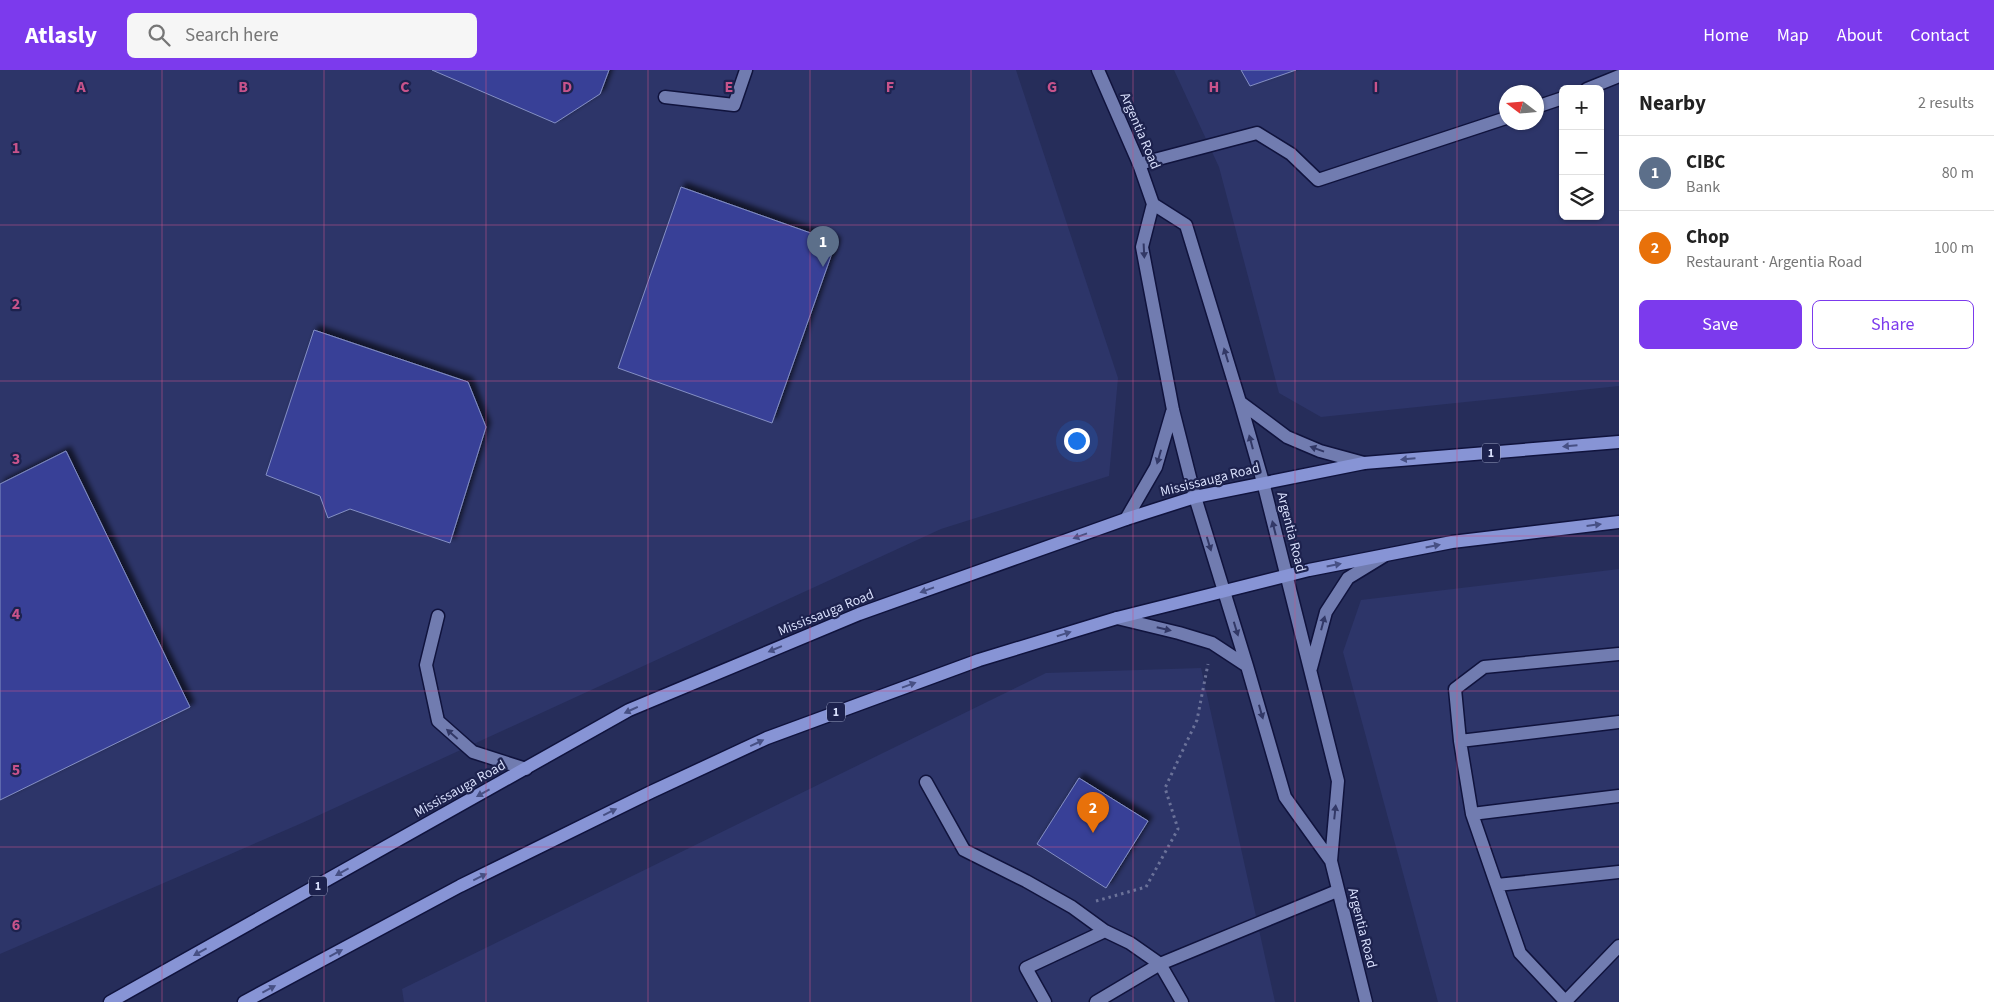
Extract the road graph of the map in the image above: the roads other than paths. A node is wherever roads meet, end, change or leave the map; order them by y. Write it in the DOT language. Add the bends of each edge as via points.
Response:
graph roads {
  1 [pos="746,70"];
  2 [pos="1098,70"];
  3 [pos="1619,76"];
  4 [pos="1597,85"];
  5 [pos="665,97"];
  6 [pos="1559,99"];
  7 [pos="1544,104"];
  8 [pos="1499,120"];
  9 [pos="1139,164"];
  10 [pos="1154,204"];
  11 [pos="1240,402"];
  12 [pos="1173,410"];
  13 [pos="1619,442"];
  14 [pos="1364,463"];
  15 [pos="1262,482"];
  16 [pos="1195,497"];
  17 [pos="1126,519"];
  18 [pos="1619,522"];
  19 [pos="1385,555"];
  20 [pos="1286,575"];
  21 [pos="1223,592"];
  22 [pos="438,616"];
  23 [pos="1117,618"];
  24 [pos="1619,654"];
  25 [pos="1247,666"];
  26 [pos="1310,670"];
  27 [pos="1619,722"];
  28 [pos="1460,741"];
  29 [pos="526,769"];
  30 [pos="926,782"];
  31 [pos="1619,796"];
  32 [pos="1472,814"];
  33 [pos="1331,861"];
  34 [pos="1619,872"];
  35 [pos="1497,885"];
  36 [pos="1337,891"];
  37 [pos="1105,931"];
  38 [pos="1619,946"];
  39 [pos="1160,964"];
  40 [pos="110,1002"];
  41 [pos="244,1002"];
  42 [pos="1045,1002"];
  43 [pos="1096,1002"];
  44 [pos="1182,1002"];
  45 [pos="1366,1002"];
  46 [pos="1566,1002"];
  1 -- 5 [label="street" via="734,105"];
  2 -- 9 [label="street, Argentia Road"];
  3 -- 4 [label="street"];
  6 -- 7 [label="street"];
  8 -- 9 [label="street" via="1318,180 1291,154 1258,133"];
  9 -- 10 [label="street, Argentia Road"];
  11 -- 10 [label="street, Argentia Road, one-way" via="1186,225"];
  10 -- 12 [label="street, Argentia Road, one-way" via="1142,247"];
  14 -- 11 [label="street, one-way" via="1287,438"];
  15 -- 11 [label="street, Argentia Road, one-way"];
  12 -- 16 [label="street, Argentia Road"];
  12 -- 17 [label="street, one-way" via="1156,467"];
  13 -- 14 [label="main road, Mississauga Road / 1, one-way"];
  14 -- 15 [label="main road, Mississauga Road / 1"];
  15 -- 16 [label="main road, Mississauga Road / 1"];
  20 -- 15 [label="street, Argentia Road, one-way"];
  16 -- 17 [label="main road, Mississauga Road / 1"];
  16 -- 21 [label="street, Argentia Road, one-way"];
  17 -- 29 [label="main road, Mississauga Road / 1, one-way" via="859,614 636,707"];
  19 -- 18 [label="main road, 1, one-way" via="1452,542"];
  20 -- 19 [label="main road, 1, one-way"];
  26 -- 19 [label="street, one-way" via="1326,612 1348,578"];
  20 -- 21 [label="main road, 1"];
  20 -- 26 [label="street, Argentia Road"];
  21 -- 23 [label="main road, 1"];
  21 -- 25 [label="street, Argentia Road, one-way"];
  29 -- 22 [label="street, one-way" via="473,752 438,722 426,665"];
  23 -- 25 [label="street, one-way" via="1212,643"];
  41 -- 23 [label="main road, 1, one-way" via="460,886 767,738 979,660"];
  24 -- 28 [label="street" via="1484,667 1455,689"];
  25 -- 33 [label="street, Argentia Road, one-way" via="1285,796"];
  33 -- 26 [label="street, Argentia Road, one-way" via="1338,781"];
  27 -- 28 [label="street"];
  28 -- 32 [label="street"];
  29 -- 40 [label="main road, Mississauga Road / 1, one-way"];
  30 -- 37 [label="street" via="964,850 1026,880"];
  31 -- 32 [label="street"];
  32 -- 35 [label="street"];
  33 -- 36 [label="street, Argentia Road"];
  34 -- 35 [label="street"];
  35 -- 46 [label="street" via="1520,953"];
  36 -- 39 [label="street"];
  36 -- 45 [label="street, Argentia Road"];
  37 -- 39 [label="street" via="1130,943"];
  37 -- 42 [label="street" via="1026,968"];
  38 -- 46 [label="street"];
  39 -- 43 [label="street"];
  39 -- 44 [label="street"];
}
